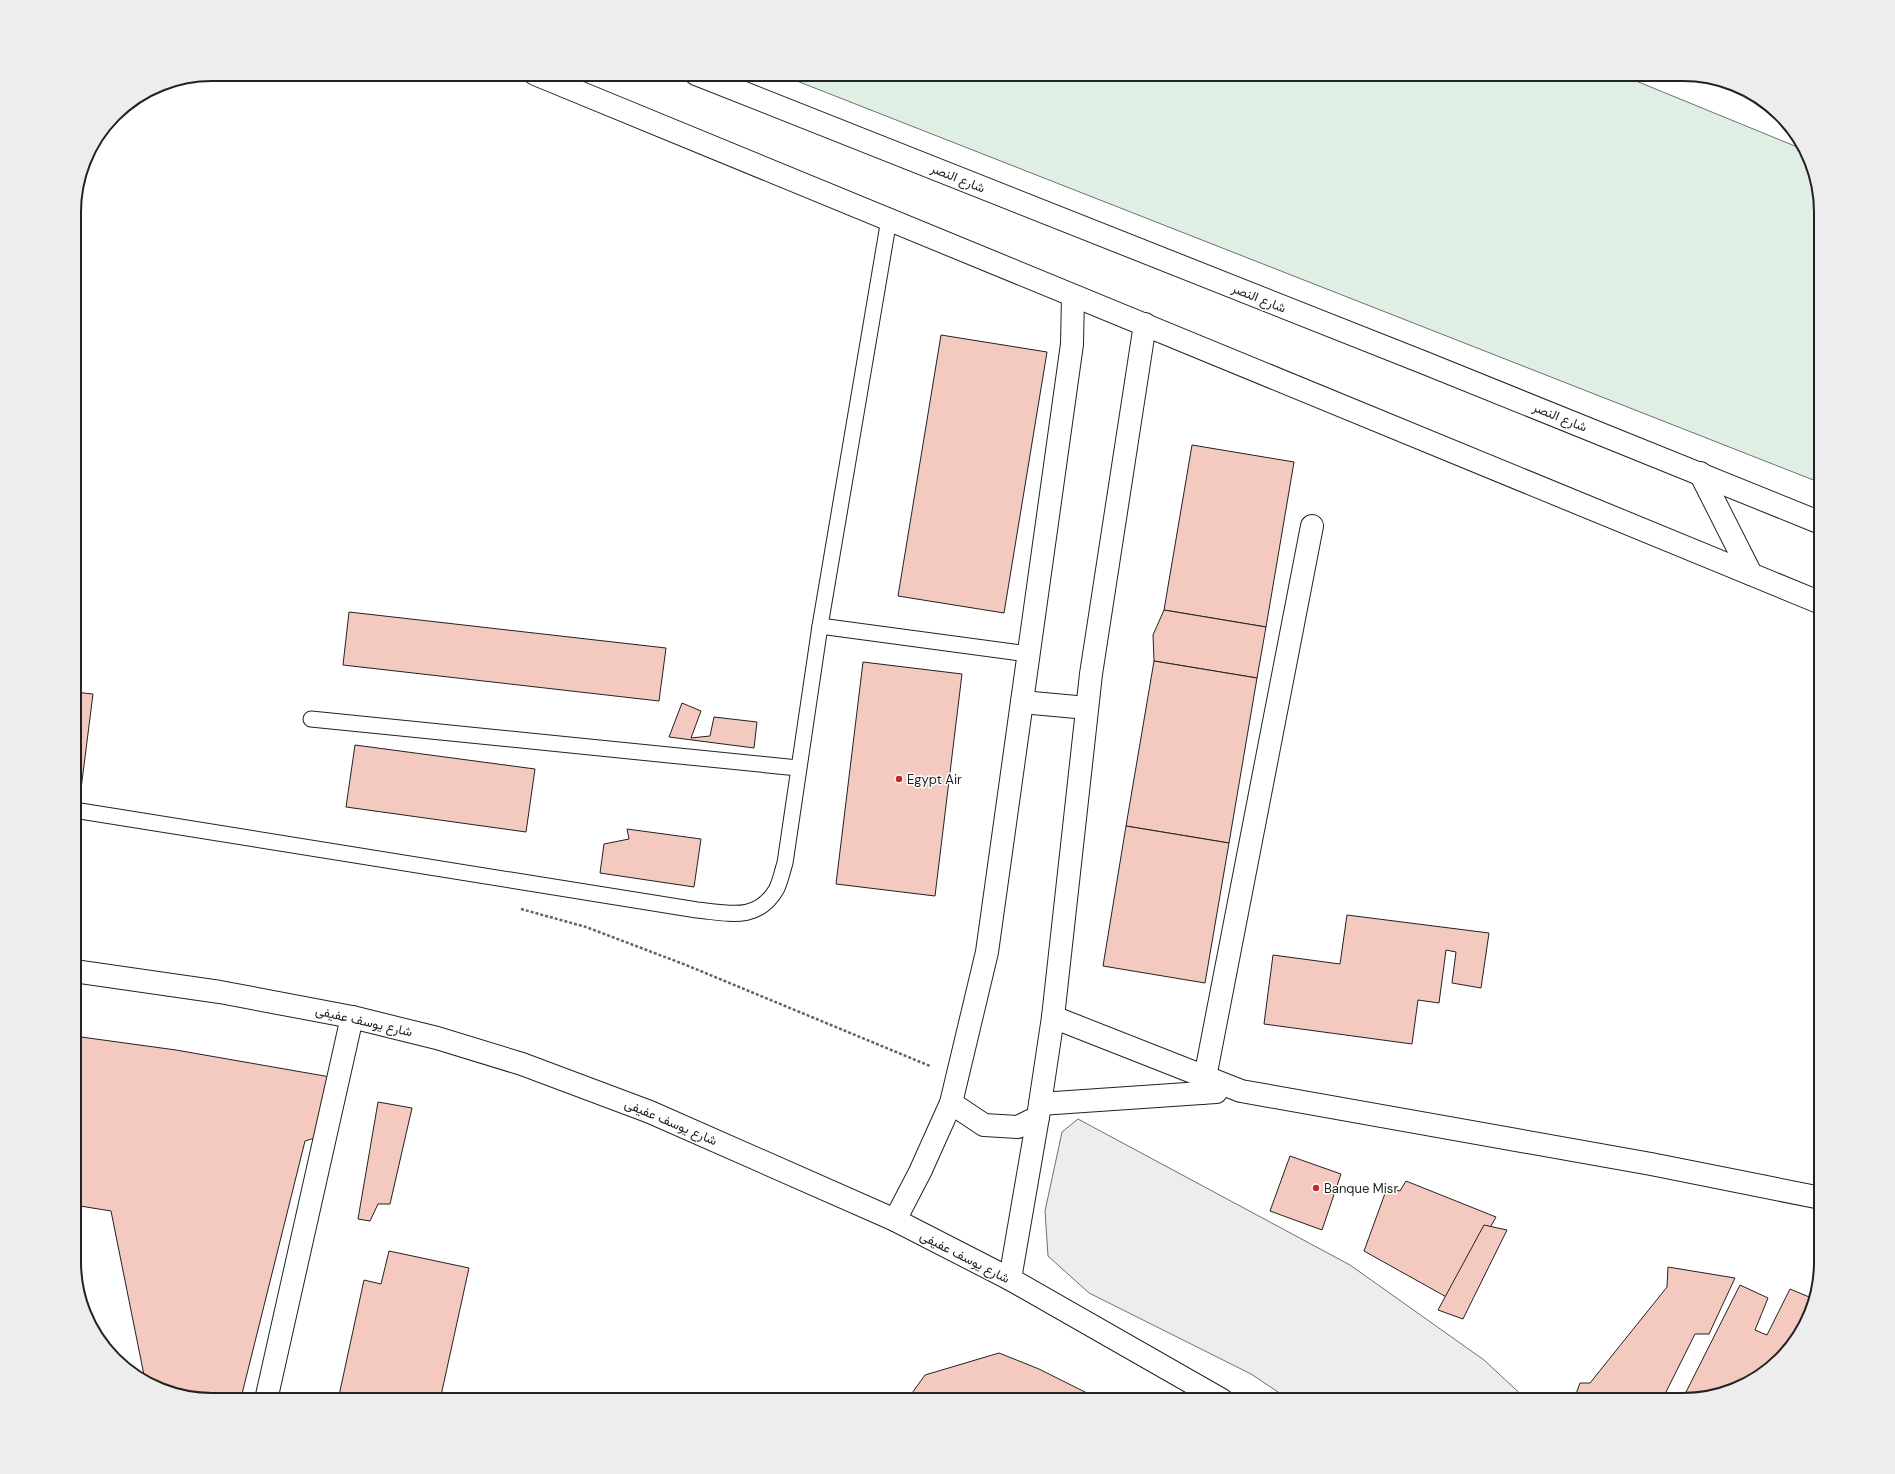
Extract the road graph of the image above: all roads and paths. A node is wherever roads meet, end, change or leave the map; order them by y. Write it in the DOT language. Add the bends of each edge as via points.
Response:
graph roads {
  1 [pos="552,81"];
  2 [pos="714,81"];
  3 [pos="889,219"];
  4 [pos="1073,296"];
  5 [pos="1145,324"];
  6 [pos="1700,473"];
  7 [pos="1814,520"];
  8 [pos="1312,526"];
  9 [pos="1751,574"];
  10 [pos="1814,600"];
  11 [pos="820,626"];
  12 [pos="1028,654"];
  13 [pos="1022,702"];
  14 [pos="1088,708"];
  15 [pos="311,719"];
  16 [pos="798,768"];
  17 [pos="81,811"];
  18 [pos="518,909"];
  19 [pos="81,972"];
  20 [pos="352,1017"];
  21 [pos="1053,1017"];
  22 [pos="957,1077"];
  23 [pos="1203,1085"];
  24 [pos="951,1103"];
  25 [pos="1039,1110"];
  26 [pos="1814,1197"];
  27 [pos="895,1220"];
  28 [pos="1010,1279"];
  29 [pos="268,1393"];
  30 [pos="1210,1393"];
  1 -- 3 [label="street"];
  2 -- 6 [label="street, شارع النصر"];
  3 -- 4 [label="street"];
  3 -- 11 [label="lane"];
  4 -- 5 [label="street"];
  4 -- 12 [label="street" via="1072,344"];
  5 -- 9 [label="street"];
  5 -- 14 [label="street" via="1091,674"];
  6 -- 7 [label="street, شارع النصر"];
  6 -- 9 [label="street"];
  8 -- 23 [label="street"];
  9 -- 10 [label="street"];
  11 -- 12 [label="lane"];
  11 -- 16 [label="lane"];
  12 -- 13 [label="street"];
  13 -- 14 [label="street"];
  13 -- 22 [label="street" via="987,952"];
  14 -- 21 [label="street"];
  15 -- 16 [label="lane"];
  16 -- 17 [label="lane" via="785,863 776,890 762,906 741,914 697,910"];
  18 -- 22 [label="path" via="586,927 686,965"];
  19 -- 20 [label="street, شارع يوسف عفيفى" via="220,992"];
  20 -- 27 [label="street, شارع يوسف عفيفى" via="438,1038 522,1064 650,1112"];
  20 -- 29 [label="street"];
  21 -- 23 [label="street"];
  21 -- 25 [label="street"];
  22 -- 24 [label="street"];
  23 -- 25 [label="street"];
  23 -- 26 [label="street" via="1651,1164"];
  24 -- 25 [label="street" via="984,1125 1018,1127"];
  24 -- 27 [label="street"];
  25 -- 28 [label="street"];
  27 -- 28 [label="street, شارع يوسف عفيفى"];
  28 -- 30 [label="street, شارع يوسف عفيفى"];
}
